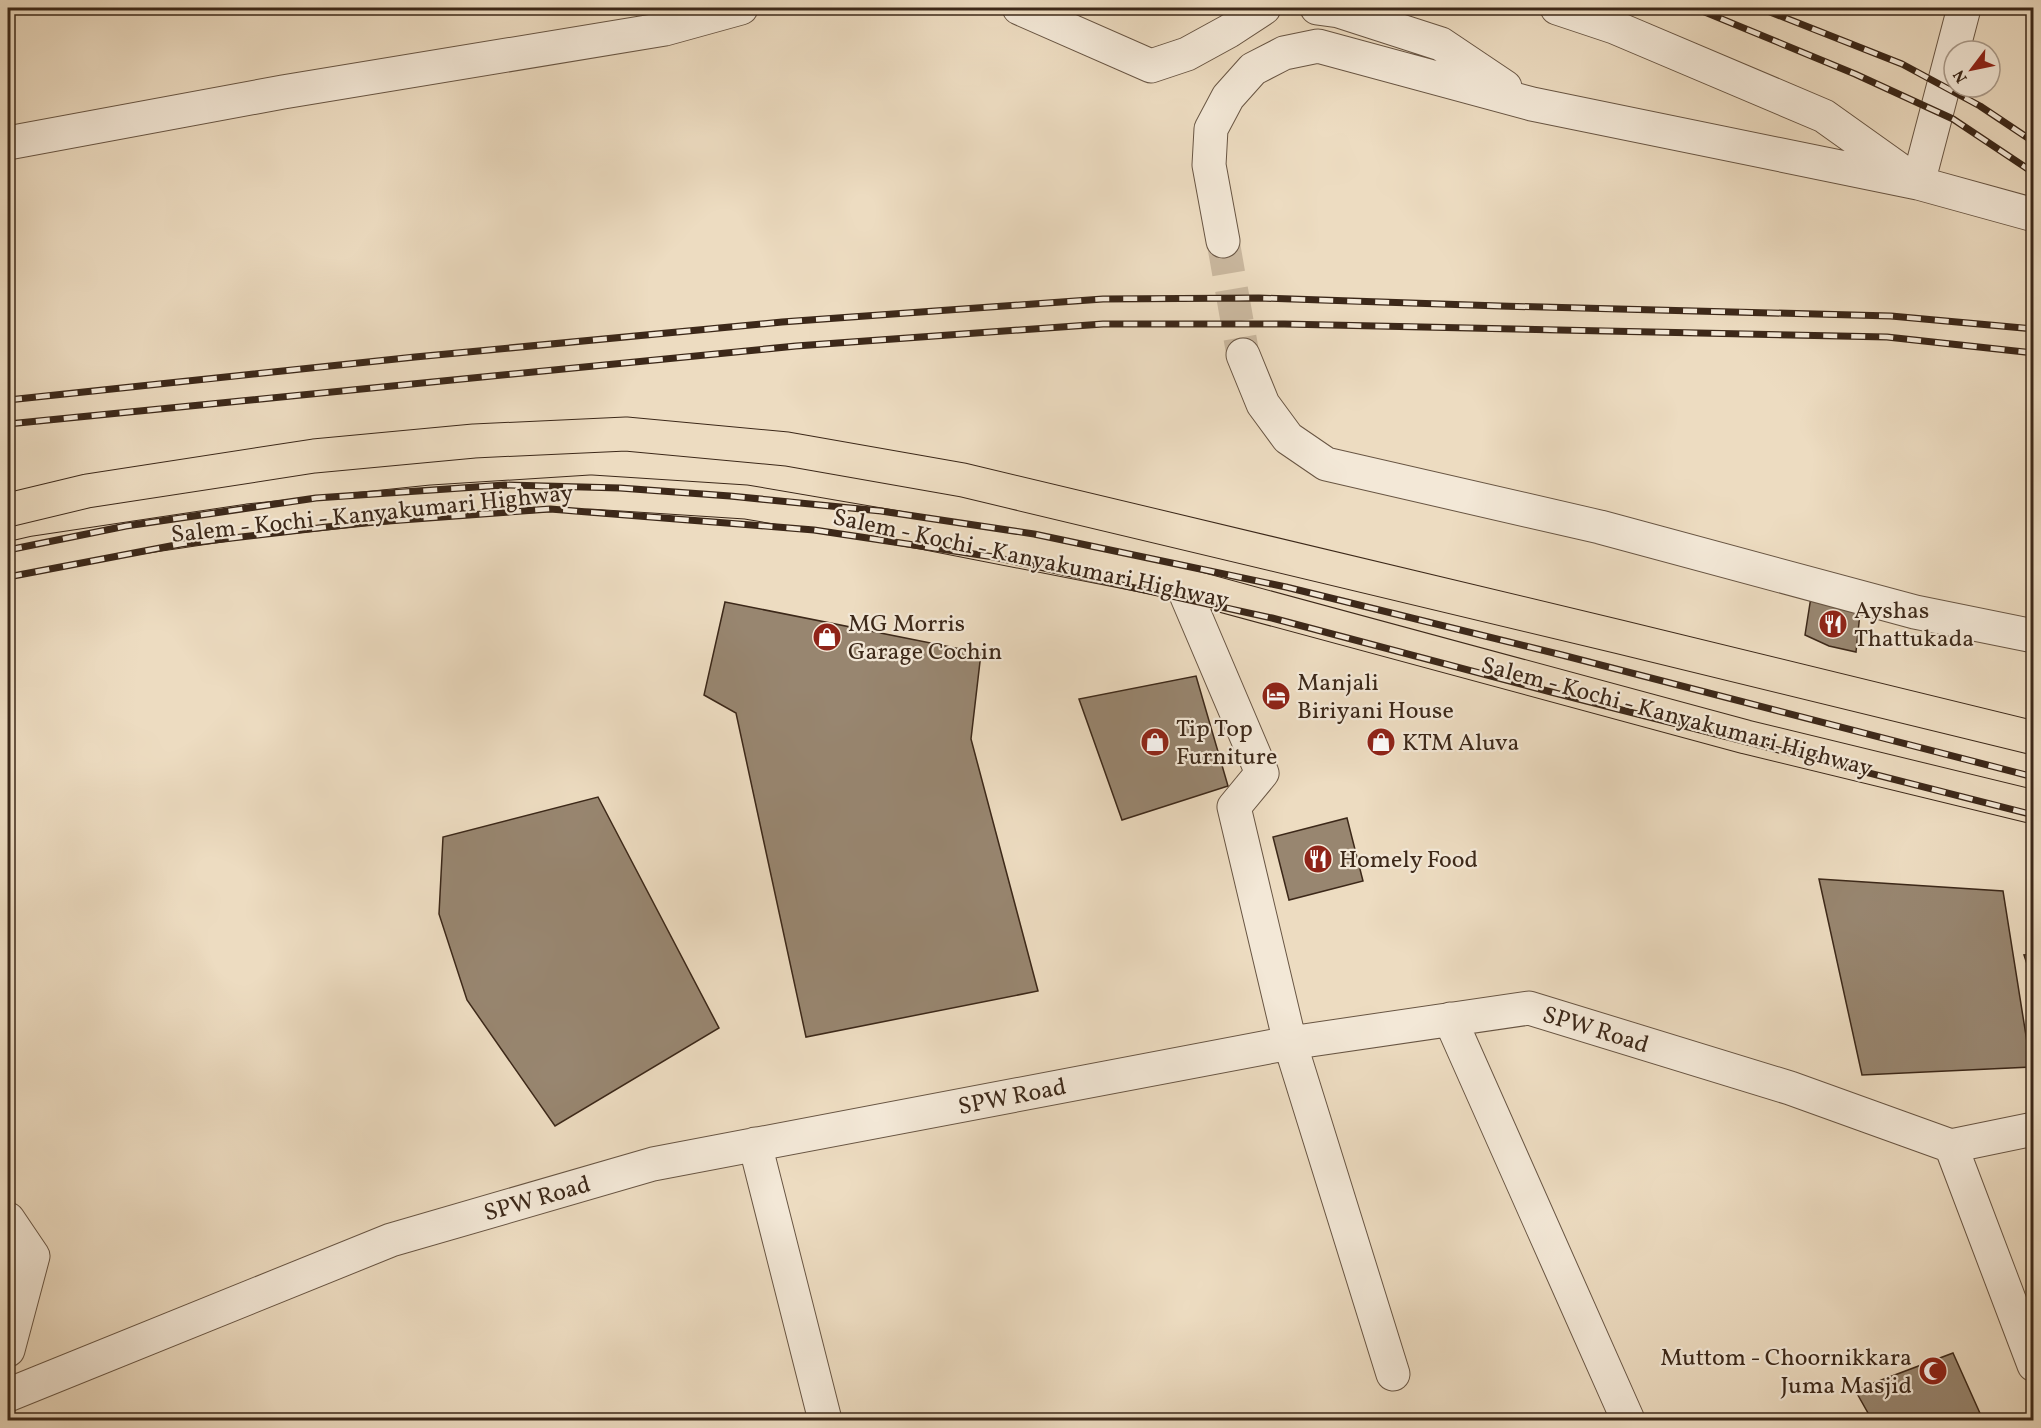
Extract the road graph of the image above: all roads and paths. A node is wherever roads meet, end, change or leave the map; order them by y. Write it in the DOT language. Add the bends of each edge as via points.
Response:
graph roads {
  1 [pos="741,8"];
  2 [pos="1019,8"];
  3 [pos="1264,8"];
  4 [pos="1317,8"];
  5 [pos="1557,8"];
  6 [pos="1964,8"];
  7 [pos="1532,104"];
  8 [pos="8,143"];
  9 [pos="1918,183"];
  10 [pos="2034,215"];
  11 [pos="1223,241"];
  12 [pos="1243,355"];
  13 [pos="8,510"];
  14 [pos="8,559"];
  15 [pos="1182,585"];
  16 [pos="2034,636"];
  17 [pos="2034,738"];
  18 [pos="2034,807"];
  19 [pos="1450,1019"];
  20 [pos="1290,1043"];
  21 [pos="2034,1129"];
  22 [pos="755,1144"];
  23 [pos="1951,1146"];
  24 [pos="8,1219"];
  25 [pos="8,1350"];
  26 [pos="2034,1365"];
  27 [pos="1393,1374"];
  28 [pos="8,1395"];
  29 [pos="825,1420"];
  30 [pos="1628,1420"];
  1 -- 8 [label="street" via="665,29 284,92"];
  2 -- 3 [label="street" via="1151,66 1187,54"];
  4 -- 7 [label="street" via="1340,11 1441,44"];
  5 -- 9 [label="street" via="1614,27 1824,117"];
  6 -- 9 [label="street"];
  7 -- 9 [label="street"];
  7 -- 11 [label="street" via="1318,46 1284,53 1252,69 1228,97 1211,129 1209,165"];
  9 -- 10 [label="street"];
  12 -- 16 [label="street" via="1263,404 1288,438 1326,464 1600,527 1915,612"];
  13 -- 17 [label="highway" via="87,492 314,456 474,441 626,434 786,449 963,480"];
  14 -- 15 [label="highway, Salem - Kochi - Kanyakumari Highway" via="248,522 432,502 591,492 746,502 927,533"];
  15 -- 18 [label="highway, Salem - Kochi - Kanyakumari Highway" via="1746,737"];
  15 -- 20 [label="street" via="1263,773 1234,807"];
  19 -- 20 [label="street, SPW Road"];
  19 -- 23 [label="street, SPW Road" via="1529,1008 1790,1088"];
  19 -- 30 [label="street"];
  20 -- 22 [label="street, SPW Road"];
  20 -- 27 [label="street"];
  21 -- 23 [label="street"];
  22 -- 28 [label="street, SPW Road" via="652,1164 391,1240"];
  22 -- 29 [label="street"];
  23 -- 26 [label="street"];
  24 -- 25 [label="street" via="33,1256"];
}
